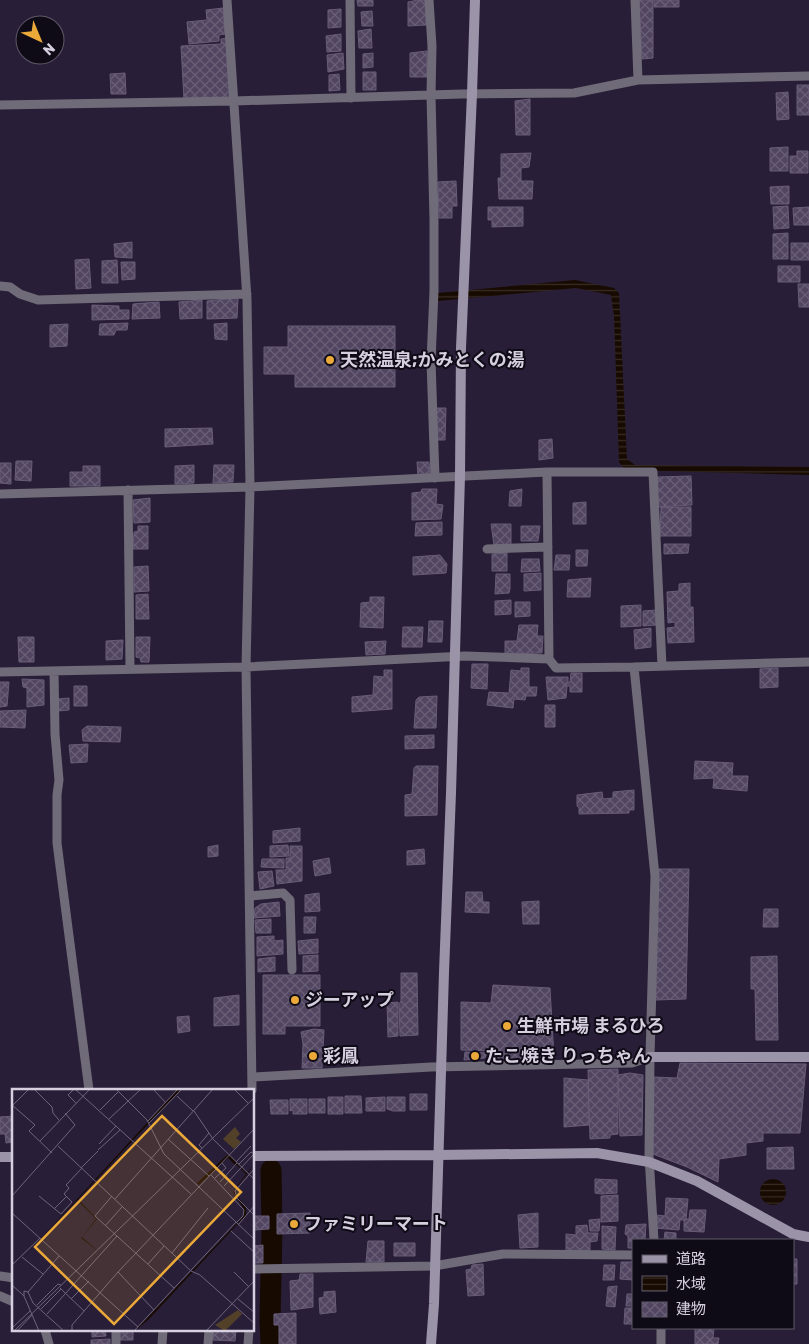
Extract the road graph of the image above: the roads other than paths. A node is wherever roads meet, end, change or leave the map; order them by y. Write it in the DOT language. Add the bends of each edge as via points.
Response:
graph roads {
  1 [pos="227,0"];
  2 [pos="350,0"];
  3 [pos="429,0"];
  4 [pos="475,0"];
  5 [pos="635,0"];
  6 [pos="809,76"];
  7 [pos="638,80"];
  8 [pos="472,94"];
  9 [pos="431,95"];
  10 [pos="351,98"];
  11 [pos="234,101"];
  12 [pos="0,105"];
  13 [pos="0,286"];
  14 [pos="247,294"];
  15 [pos="546,472"];
  16 [pos="460,476"];
  17 [pos="434,478"];
  18 [pos="250,487"];
  19 [pos="128,490"];
  20 [pos="0,494"];
  21 [pos="548,547"];
  22 [pos="488,549"];
  23 [pos="454,657"];
  24 [pos="549,659"];
  25 [pos="809,662"];
  26 [pos="662,666"];
  27 [pos="246,667"];
  28 [pos="634,667"];
  29 [pos="130,669"];
  30 [pos="54,671"];
  31 [pos="0,672"];
  32 [pos="250,896"];
  33 [pos="292,970"];
  34 [pos="650,1057"];
  35 [pos="809,1057"];
  36 [pos="441,1068"];
  37 [pos="252,1077"];
  38 [pos="89,1089"];
  39 [pos="252,1089"];
  40 [pos="439,1155"];
  41 [pos="255,1156"];
  42 [pos="649,1162"];
  43 [pos="809,1237"];
  44 [pos="654,1239"];
  45 [pos="632,1255"];
  46 [pos="434,1266"];
  47 [pos="255,1269"];
  48 [pos="0,1296"];
  49 [pos="12,1301"];
  50 [pos="661,1329"];
  51 [pos="431,1344"];
  52 [pos="662,1344"];
  1 -- 11 [label="street"];
  2 -- 10 [label="street"];
  3 -- 9 [label="street"];
  4 -- 8 [label="street"];
  5 -- 7 [label="street"];
  6 -- 7 [label="street"];
  7 -- 8 [label="street" via="574,93"];
  8 -- 9 [label="street"];
  8 -- 16 [label="street" via="461,348"];
  9 -- 10 [label="street"];
  9 -- 17 [label="street"];
  10 -- 11 [label="street"];
  11 -- 12 [label="street"];
  11 -- 14 [label="street"];
  13 -- 14 [label="street" via="10,287 38,300"];
  14 -- 18 [label="street"];
  15 -- 16 [label="street"];
  15 -- 21 [label="street"];
  15 -- 26 [label="street" via="653,472"];
  16 -- 17 [label="street"];
  16 -- 23 [label="street"];
  17 -- 18 [label="street"];
  18 -- 19 [label="street"];
  18 -- 27 [label="street"];
  19 -- 20 [label="street"];
  19 -- 29 [label="street"];
  21 -- 22 [label="street"];
  21 -- 24 [label="street"];
  23 -- 24 [label="street"];
  23 -- 27 [label="street"];
  23 -- 36 [label="street"];
  24 -- 28 [label="street" via="556,668"];
  25 -- 26 [label="street"];
  26 -- 28 [label="street"];
  27 -- 29 [label="street"];
  27 -- 32 [label="street"];
  28 -- 34 [label="street" via="655,876"];
  29 -- 30 [label="street"];
  30 -- 31 [label="street"];
  30 -- 38 [label="street" via="59,780 57,844"];
  32 -- 33 [label="street" via="283,893 290,900"];
  32 -- 37 [label="street"];
  34 -- 35 [label="street"];
  34 -- 36 [label="street" via="632,1063"];
  34 -- 42 [label="street"];
  36 -- 37 [label="street"];
  36 -- 40 [label="street"];
  37 -- 39 [label="street"];
  40 -- 41 [label="street"];
  40 -- 42 [label="street" via="598,1153"];
  40 -- 46 [label="street"];
  42 -- 43 [label="street" via="697,1181 793,1234"];
  42 -- 44 [label="street"];
  45 -- 46 [label="street" via="503,1254"];
  46 -- 47 [label="street"];
  46 -- 51 [label="street"];
  48 -- 49 [label="street"];
  50 -- 52 [label="street"];
}
